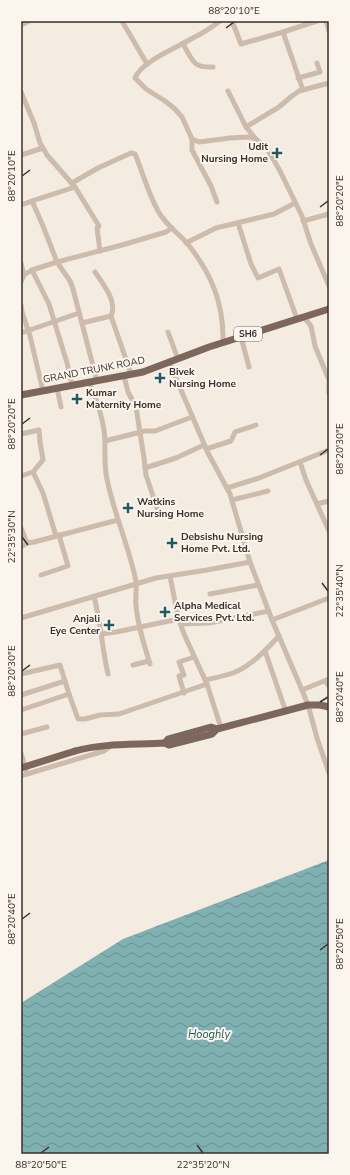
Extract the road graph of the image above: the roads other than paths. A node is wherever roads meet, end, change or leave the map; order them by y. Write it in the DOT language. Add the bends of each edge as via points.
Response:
graph roads {
  1 [pos="29,21"];
  2 [pos="122,21"];
  3 [pos="220,21"];
  4 [pos="232,21"];
  5 [pos="317,21"];
  6 [pos="326,21"];
  7 [pos="21,25"];
  8 [pos="329,31"];
  9 [pos="283,32"];
  10 [pos="183,44"];
  11 [pos="317,63"];
  12 [pos="147,64"];
  13 [pos="214,67"];
  14 [pos="298,78"];
  15 [pos="329,83"];
  16 [pos="303,90"];
  17 [pos="228,91"];
  18 [pos="21,92"];
  19 [pos="246,127"];
  20 [pos="192,139"];
  21 [pos="256,139"];
  22 [pos="43,148"];
  23 [pos="21,155"];
  24 [pos="73,185"];
  25 [pos="32,201"];
  26 [pos="217,202"];
  27 [pos="295,203"];
  28 [pos="21,205"];
  29 [pos="329,214"];
  30 [pos="304,221"];
  31 [pos="238,223"];
  32 [pos="172,228"];
  33 [pos="186,242"];
  34 [pos="100,250"];
  35 [pos="57,262"];
  36 [pos="21,263"];
  37 [pos="32,270"];
  38 [pos="95,272"];
  39 [pos="22,276"];
  40 [pos="21,282"];
  41 [pos="329,286"];
  42 [pos="21,305"];
  43 [pos="329,309"];
  44 [pos="79,313"];
  45 [pos="111,316"];
  46 [pos="300,318"];
  47 [pos="54,321"];
  48 [pos="82,323"];
  49 [pos="28,331"];
  50 [pos="168,332"];
  51 [pos="21,333"];
  52 [pos="241,336"];
  53 [pos="223,342"];
  54 [pos="178,359"];
  55 [pos="169,362"];
  56 [pos="249,367"];
  57 [pos="131,374"];
  58 [pos="124,376"];
  59 [pos="97,381"];
  60 [pos="89,382"];
  61 [pos="72,385"];
  62 [pos="57,388"];
  63 [pos="44,390"];
  64 [pos="329,393"];
  65 [pos="21,395"];
  66 [pos="61,406"];
  67 [pos="192,417"];
  68 [pos="256,426"];
  69 [pos="139,432"];
  70 [pos="21,434"];
  71 [pos="105,441"];
  72 [pos="205,447"];
  73 [pos="329,450"];
  74 [pos="300,462"];
  75 [pos="145,468"];
  76 [pos="33,472"];
  77 [pos="21,476"];
  78 [pos="227,488"];
  79 [pos="268,491"];
  80 [pos="232,500"];
  81 [pos="329,501"];
  82 [pos="317,504"];
  83 [pos="157,508"];
  84 [pos="118,520"];
  85 [pos="21,528"];
  86 [pos="329,530"];
  87 [pos="58,535"];
  88 [pos="27,543"];
  89 [pos="21,547"];
  90 [pos="250,562"];
  91 [pos="41,575"];
  92 [pos="170,576"];
  93 [pos="136,584"];
  94 [pos="258,585"];
  95 [pos="210,594"];
  96 [pos="94,597"];
  97 [pos="329,598"];
  98 [pos="269,611"];
  99 [pos="21,618"];
  100 [pos="272,620"];
  101 [pos="180,622"];
  102 [pos="140,627"];
  103 [pos="101,634"];
  104 [pos="279,636"];
  105 [pos="265,651"];
  106 [pos="194,656"];
  107 [pos="133,665"];
  108 [pos="21,674"];
  109 [pos="108,674"];
  110 [pos="327,680"];
  111 [pos="65,681"];
  112 [pos="206,682"];
  113 [pos="329,686"];
  114 [pos="302,690"];
  115 [pos="184,693"];
  116 [pos="69,694"];
  117 [pos="21,695"];
  118 [pos="308,705"];
  119 [pos="329,707"];
  120 [pos="21,710"];
  121 [pos="286,712"];
  122 [pos="47,727"];
  123 [pos="219,728"];
  124 [pos="21,734"];
  125 [pos="112,745"];
  126 [pos="21,753"];
  127 [pos="21,768"];
  128 [pos="329,773"];
  129 [pos="27,774"];
  130 [pos="21,776"];
  1 -- 7 [label="street"];
  2 -- 12 [label="street"];
  3 -- 10 [label="street"];
  4 -- 9 [label="street" via="241,44"];
  5 -- 9 [label="street"];
  6 -- 8 [label="street"];
  9 -- 14 [label="street"];
  10 -- 12 [label="street"];
  10 -- 13 [label="street" via="200,67"];
  11 -- 14 [label="street" via="320,72"];
  12 -- 20 [label="street" via="135,78 175,109 182,117"];
  14 -- 16 [label="street"];
  15 -- 16 [label="street"];
  16 -- 19 [label="street"];
  17 -- 19 [label="street"];
  18 -- 22 [label="street"];
  19 -- 21 [label="street"];
  20 -- 21 [label="street" via="199,142 230,138"];
  20 -- 26 [label="street" via="192,150"];
  21 -- 27 [label="street" via="268,150"];
  22 -- 23 [label="street"];
  22 -- 24 [label="street"];
  24 -- 25 [label="street"];
  24 -- 32 [label="street" via="98,168 134,153 159,213"];
  24 -- 34 [label="street" via="99,226 97,228"];
  25 -- 28 [label="street"];
  25 -- 35 [label="street"];
  27 -- 30 [label="street"];
  27 -- 31 [label="street" via="274,214"];
  29 -- 30 [label="street"];
  30 -- 41 [label="street"];
  31 -- 33 [label="street" via="216,228"];
  31 -- 46 [label="street" via="258,278 279,270"];
  32 -- 33 [label="street"];
  32 -- 34 [label="street" via="166,232"];
  33 -- 53 [label="street" via="204,266 216,292 222,315"];
  34 -- 35 [label="street"];
  35 -- 37 [label="street"];
  35 -- 44 [label="street" via="70,281"];
  36 -- 39 [label="street"];
  37 -- 39 [label="street"];
  37 -- 47 [label="street" via="49,304"];
  38 -- 45 [label="street" via="108,292 114,308"];
  39 -- 40 [label="street"];
  42 -- 49 [label="street"];
  43 -- 46 [label="main road, GRAND TRUNK ROAD / SH6"];
  44 -- 47 [label="street"];
  44 -- 48 [label="street"];
  45 -- 48 [label="street"];
  45 -- 57 [label="street"];
  46 -- 52 [label="main road, GRAND TRUNK ROAD / SH6"];
  46 -- 64 [label="street" via="311,326 315,346 329,380"];
  47 -- 49 [label="street"];
  47 -- 61 [label="street"];
  48 -- 59 [label="street"];
  49 -- 51 [label="street"];
  49 -- 63 [label="street"];
  50 -- 54 [label="street"];
  52 -- 53 [label="main road, GRAND TRUNK ROAD / SH6"];
  52 -- 56 [label="street"];
  53 -- 54 [label="main road, GRAND TRUNK ROAD / SH6"];
  54 -- 55 [label="main road, GRAND TRUNK ROAD / SH6"];
  55 -- 57 [label="main road, GRAND TRUNK ROAD / SH6"];
  55 -- 67 [label="street"];
  57 -- 58 [label="main road, GRAND TRUNK ROAD / SH6"];
  58 -- 59 [label="main road, GRAND TRUNK ROAD / SH6"];
  58 -- 69 [label="street" via="128,392 136,407"];
  59 -- 60 [label="main road, GRAND TRUNK ROAD / SH6"];
  60 -- 61 [label="main road, GRAND TRUNK ROAD / SH6"];
  60 -- 71 [label="street"];
  61 -- 62 [label="main road, GRAND TRUNK ROAD / SH6"];
  62 -- 63 [label="main road, GRAND TRUNK ROAD / SH6"];
  62 -- 66 [label="street"];
  63 -- 65 [label="main road, GRAND TRUNK ROAD / SH6"];
  67 -- 69 [label="street" via="155,431"];
  67 -- 72 [label="street"];
  68 -- 72 [label="street" via="235,432 231,441"];
  69 -- 71 [label="street"];
  69 -- 75 [label="street"];
  70 -- 76 [label="street" via="40,430 43,460"];
  71 -- 84 [label="street" via="104,464"];
  72 -- 75 [label="street"];
  72 -- 78 [label="street"];
  73 -- 74 [label="street"];
  74 -- 78 [label="street"];
  74 -- 82 [label="street"];
  75 -- 83 [label="street"];
  76 -- 77 [label="street"];
  76 -- 87 [label="street"];
  78 -- 80 [label="street"];
  79 -- 80 [label="street"];
  80 -- 90 [label="street"];
  81 -- 82 [label="street"];
  82 -- 86 [label="street"];
  84 -- 87 [label="street"];
  84 -- 93 [label="street"];
  85 -- 88 [label="street"];
  87 -- 88 [label="street"];
  87 -- 91 [label="street" via="68,566"];
  88 -- 89 [label="street"];
  90 -- 92 [label="street"];
  90 -- 94 [label="street"];
  92 -- 93 [label="street"];
  92 -- 101 [label="street"];
  93 -- 96 [label="street"];
  93 -- 102 [label="street"];
  94 -- 95 [label="street"];
  94 -- 98 [label="street"];
  96 -- 99 [label="street"];
  96 -- 103 [label="street"];
  97 -- 100 [label="street"];
  98 -- 100 [label="street"];
  98 -- 101 [label="street" via="209,623"];
  100 -- 104 [label="street"];
  101 -- 102 [label="street"];
  101 -- 106 [label="street"];
  102 -- 103 [label="street"];
  102 -- 107 [label="street" via="150,662"];
  103 -- 109 [label="street"];
  104 -- 105 [label="street"];
  104 -- 114 [label="street"];
  105 -- 112 [label="street" via="233,673"];
  105 -- 121 [label="street"];
  106 -- 112 [label="street"];
  106 -- 115 [label="street" via="179,662 184,675 179,676"];
  108 -- 111 [label="street" via="60,665"];
  110 -- 113 [label="street"];
  110 -- 114 [label="street"];
  111 -- 116 [label="street"];
  111 -- 117 [label="street"];
  112 -- 115 [label="street"];
  112 -- 123 [label="street"];
  114 -- 118 [label="street"];
  115 -- 116 [label="street" via="119,714 85,719 78,719"];
  116 -- 120 [label="street"];
  118 -- 119 [label="main road"];
  118 -- 121 [label="main road"];
  118 -- 128 [label="street"];
  121 -- 123 [label="main road"];
  122 -- 124 [label="street"];
  123 -- 125 [label="main road" via="211,727 168,738 165,743"];
  125 -- 127 [label="main road, bridge" via="75,751"];
  125 -- 129 [label="street" via="104,751"];
  126 -- 129 [label="street"];
  129 -- 130 [label="street"];
}
